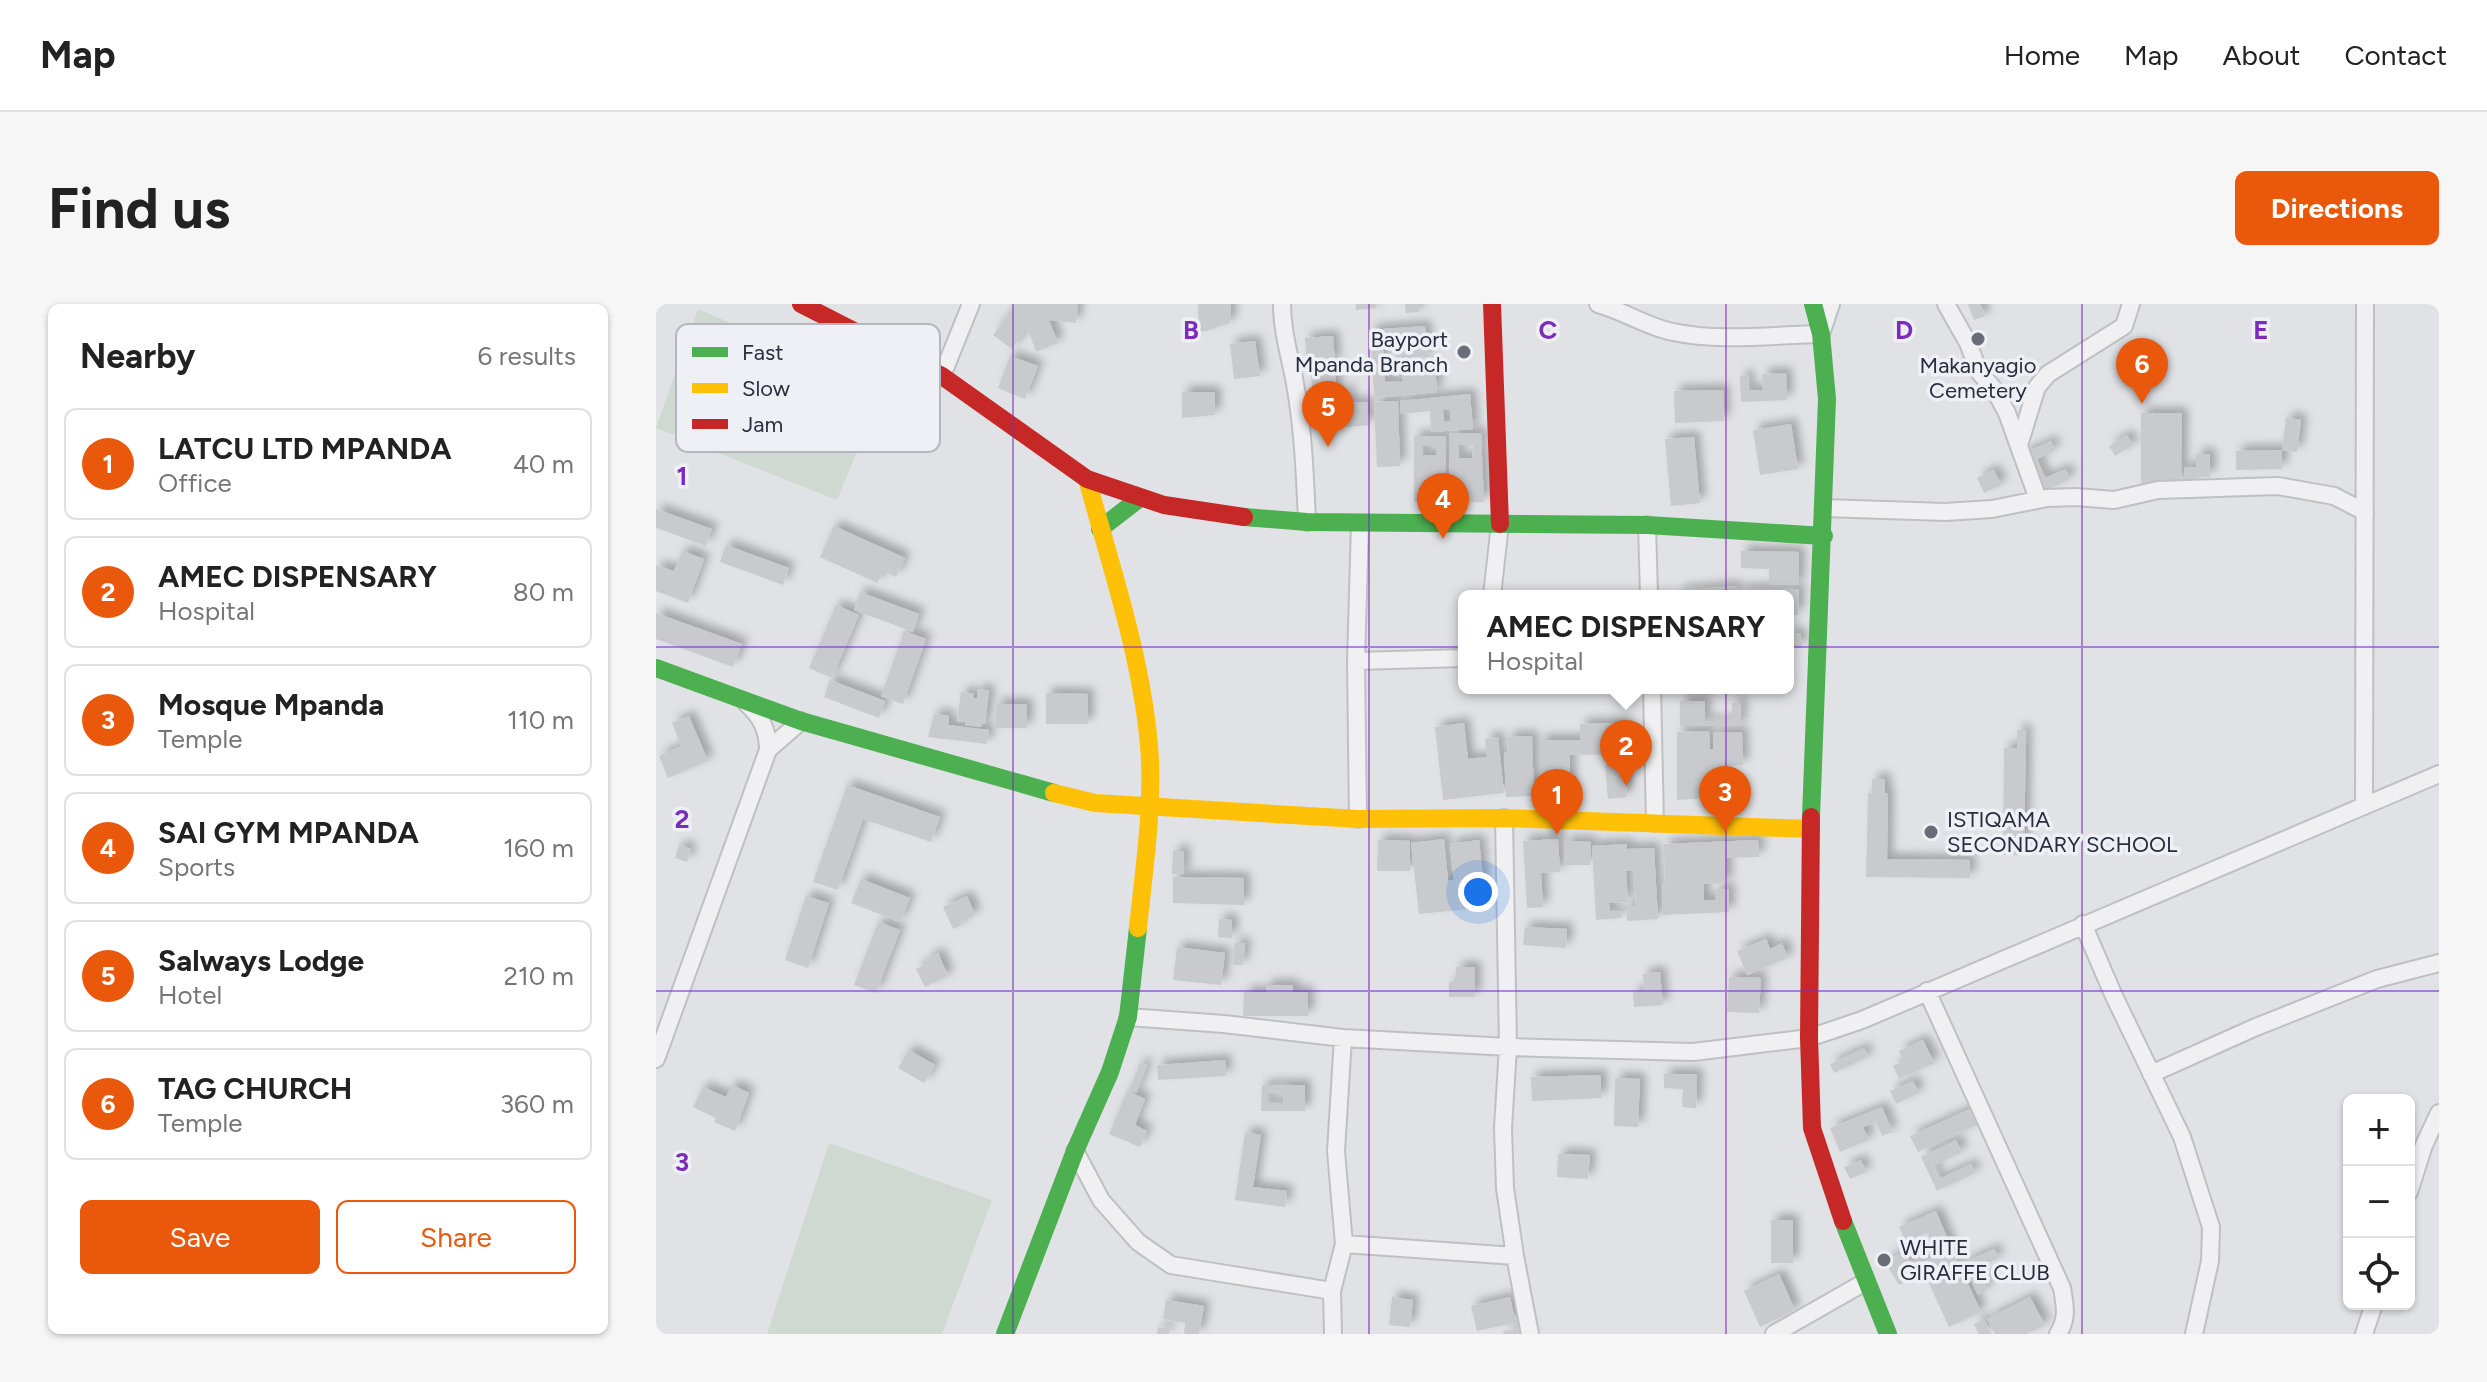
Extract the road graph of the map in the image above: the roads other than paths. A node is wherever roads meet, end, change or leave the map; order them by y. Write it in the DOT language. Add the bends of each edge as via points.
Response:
graph roads {
  1 [pos="801,304"];
  2 [pos="971,304"];
  3 [pos="1282,304"];
  4 [pos="1492,304"];
  5 [pos="1598,304"];
  6 [pos="1813,304"];
  7 [pos="1831,304"];
  8 [pos="1946,304"];
  9 [pos="2131,304"];
  10 [pos="2365,304"];
  11 [pos="840,324"];
  12 [pos="1821,334"];
  13 [pos="942,376"];
  14 [pos="2019,445"];
  15 [pos="1087,479"];
  16 [pos="1140,498"];
  17 [pos="2038,499"];
  18 [pos="1824,508"];
  19 [pos="2365,512"];
  20 [pos="1307,522"];
  21 [pos="1360,524"];
  22 [pos="1500,524"];
  23 [pos="1647,525"];
  24 [pos="1100,529"];
  25 [pos="1824,536"];
  26 [pos="1493,590"];
  27 [pos="1649,590"];
  28 [pos="1458,658"];
  29 [pos="1356,661"];
  30 [pos="656,668"];
  31 [pos="1652,694"];
  32 [pos="745,702"];
  33 [pos="801,721"];
  34 [pos="768,750"];
  35 [pos="2439,774"];
  36 [pos="2364,804"];
  37 [pos="1149,808"];
  38 [pos="1504,818"];
  39 [pos="1358,819"];
  40 [pos="1655,823"];
  41 [pos="1811,829"];
  42 [pos="2083,924"];
  43 [pos="2439,963"];
  44 [pos="1927,991"];
  45 [pos="1128,1017"];
  46 [pos="1343,1038"];
  47 [pos="1809,1038"];
  48 [pos="1508,1047"];
  49 [pos="656,1059"];
  50 [pos="2151,1074"];
  51 [pos="2439,1113"];
  52 [pos="1075,1151"];
  53 [pos="2415,1173"];
  54 [pos="1344,1244"];
  55 [pos="1515,1256"];
  56 [pos="1865,1282"];
  57 [pos="1332,1291"];
  58 [pos="2372,1310"];
  59 [pos="1005,1334"];
  60 [pos="1333,1334"];
  61 [pos="1530,1334"];
  62 [pos="1774,1334"];
  63 [pos="1888,1334"];
  64 [pos="2058,1334"];
  65 [pos="2194,1334"];
  66 [pos="2364,1334"];
  1 -- 11 [label="street"];
  2 -- 13 [label="street"];
  3 -- 20 [label="street" via="1304,455"];
  4 -- 22 [label="street"];
  5 -- 12 [label="street" via="1670,332"];
  6 -- 12 [label="street"];
  7 -- 12 [label="street"];
  8 -- 14 [label="street" via="1979,372 2001,400"];
  9 -- 14 [label="street" via="2124,326 2057,367 2037,387"];
  10 -- 19 [label="street"];
  12 -- 18 [label="street" via="1827,399"];
  13 -- 15 [label="street"];
  14 -- 17 [label="street"];
  15 -- 16 [label="street"];
  15 -- 24 [label="street"];
  16 -- 20 [label="street" via="1212,514"];
  16 -- 24 [label="street"];
  17 -- 18 [label="street" via="1945,512"];
  17 -- 19 [label="street" via="2114,500 2158,490 2278,486 2325,493"];
  18 -- 25 [label="street"];
  19 -- 36 [label="street"];
  20 -- 21 [label="street"];
  21 -- 22 [label="street"];
  21 -- 29 [label="street"];
  22 -- 23 [label="street"];
  22 -- 26 [label="street"];
  23 -- 25 [label="street"];
  23 -- 27 [label="street"];
  24 -- 37 [label="street" via="1140,675 1149,748"];
  25 -- 41 [label="street"];
  28 -- 29 [label="street"];
  29 -- 39 [label="street"];
  30 -- 32 [label="street"];
  31 -- 40 [label="street"];
  32 -- 33 [label="street"];
  32 -- 34 [label="street" via="764,724"];
  33 -- 34 [label="street"];
  33 -- 37 [label="street" via="1047,791"];
  34 -- 49 [label="street"];
  35 -- 36 [label="street"];
  36 -- 42 [label="street"];
  37 -- 39 [label="street"];
  37 -- 45 [label="street"];
  38 -- 39 [label="street"];
  38 -- 40 [label="street"];
  38 -- 48 [label="street"];
  40 -- 41 [label="street"];
  41 -- 47 [label="street"];
  42 -- 44 [label="street"];
  42 -- 50 [label="street"];
  43 -- 50 [label="street" via="2377,979"];
  44 -- 47 [label="street"];
  44 -- 64 [label="street" via="2062,1288 2066,1313"];
  45 -- 46 [label="street"];
  45 -- 52 [label="street"];
  46 -- 48 [label="street"];
  46 -- 54 [label="street" via="1336,1151"];
  47 -- 48 [label="street" via="1693,1052"];
  47 -- 56 [label="street" via="1812,1128"];
  48 -- 55 [label="street" via="1505,1188"];
  50 -- 65 [label="street" via="2182,1137 2211,1227 2210,1261"];
  51 -- 53 [label="street"];
  52 -- 57 [label="street" via="1101,1200 1138,1242 1171,1265"];
  52 -- 59 [label="street"];
  54 -- 55 [label="street"];
  54 -- 57 [label="street"];
  55 -- 61 [label="street"];
  56 -- 62 [label="street"];
  56 -- 63 [label="street"];
  57 -- 60 [label="street"];
  58 -- 66 [label="street"];
}
